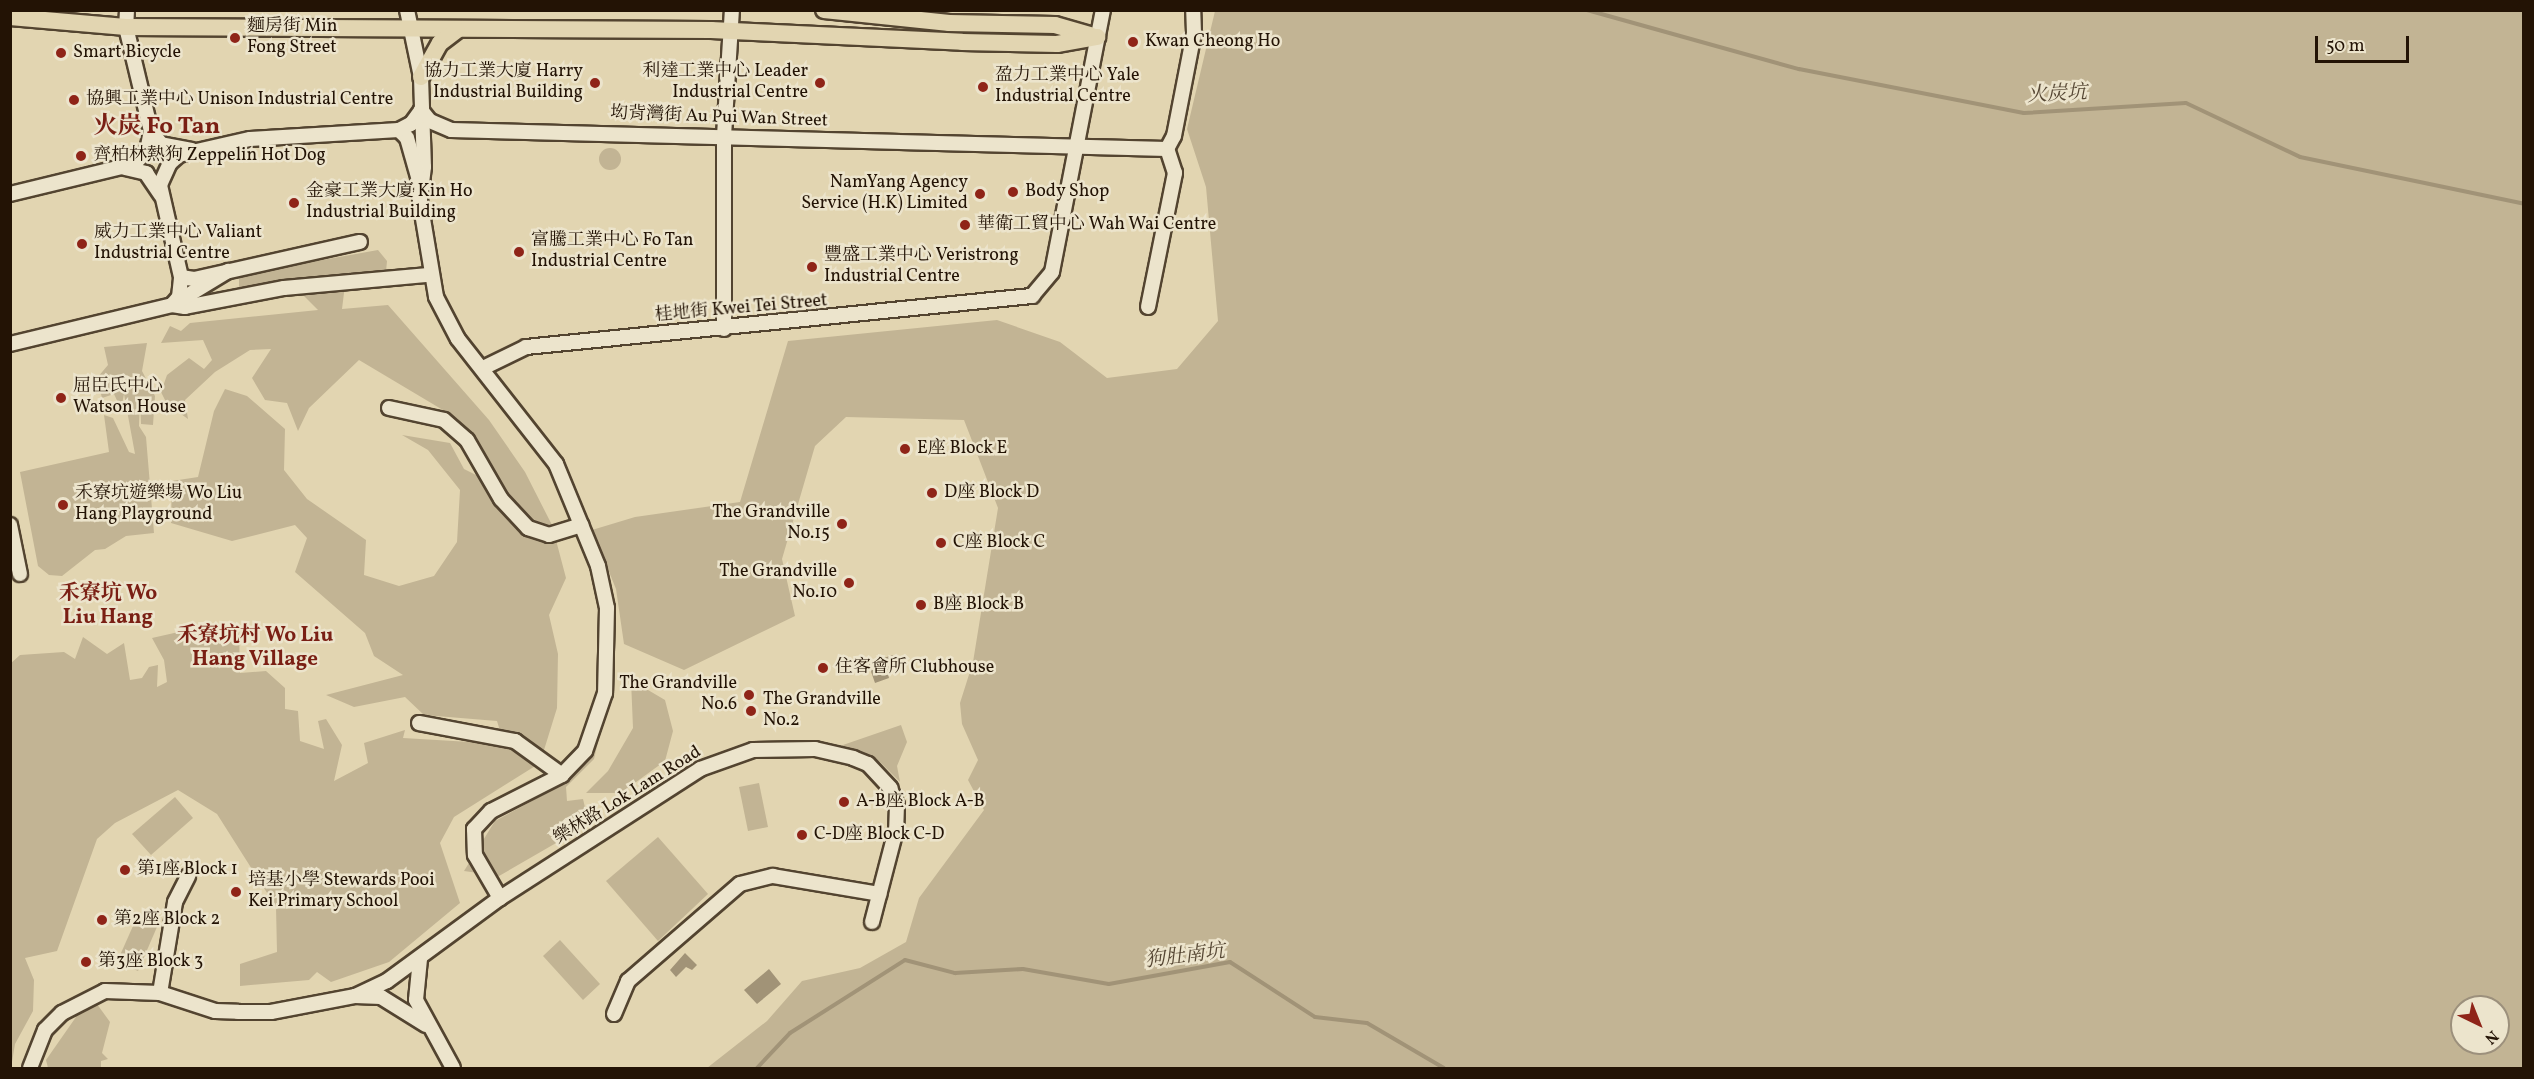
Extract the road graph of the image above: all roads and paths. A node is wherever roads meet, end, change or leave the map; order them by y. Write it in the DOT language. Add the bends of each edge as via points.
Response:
graph roads {
  1 [pos="407,10"];
  2 [pos="732,10"];
  3 [pos="824,10"];
  4 [pos="1103,10"];
  5 [pos="1193,10"];
  6 [pos="10,17"];
  7 [pos="127,19"];
  8 [pos="413,30"];
  9 [pos="457,30"];
  10 [pos="730,31"];
  11 [pos="1097,37"];
  12 [pos="421,78"];
  13 [pos="422,110"];
  14 [pos="399,130"];
  15 [pos="151,131"];
  16 [pos="724,136"];
  17 [pos="1074,147"];
  18 [pos="1167,149"];
  19 [pos="191,150"];
  20 [pos="125,168"];
  21 [pos="420,184"];
  22 [pos="10,194"];
  23 [pos="162,198"];
  24 [pos="360,242"];
  25 [pos="228,271"];
  26 [pos="428,275"];
  27 [pos="181,277"];
  28 [pos="172,305"];
  29 [pos="1148,307"];
  30 [pos="724,329"];
  31 [pos="10,344"];
  32 [pos="483,368"];
  33 [pos="389,408"];
  34 [pos="10,525"];
  35 [pos="582,525"];
  36 [pos="17,569"];
  37 [pos="419,723"];
  38 [pos="562,775"];
  39 [pos="188,876"];
  40 [pos="879,894"];
  41 [pos="500,898"];
  42 [pos="872,922"];
  43 [pos="420,959"];
  44 [pos="160,993"];
  45 [pos="355,996"];
  46 [pos="614,1014"];
  47 [pos="426,1025"];
  48 [pos="30,1068"];
  49 [pos="453,1068"];
  1 -- 8 [label="street"];
  2 -- 10 [label="street"];
  3 -- 11 [label="main road" via="949,23 1055,25"];
  4 -- 11 [label="street, 桂地街 Kwei Tei Street"];
  5 -- 18 [label="street" via="1194,33 1174,136"];
  6 -- 7 [label="main road"];
  7 -- 8 [label="main road"];
  7 -- 15 [label="street"];
  8 -- 9 [label="main road"];
  8 -- 12 [label="street"];
  9 -- 10 [label="main road"];
  9 -- 12 [label="main road" via="440,43"];
  10 -- 11 [label="main road" via="1057,44"];
  10 -- 16 [label="street"];
  11 -- 17 [label="street, 桂地街 Kwei Tei Street"];
  12 -- 13 [label="street"];
  13 -- 14 [label="street" via="411,124"];
  13 -- 16 [label="street, 㘭背灣街 Au Pui Wan Street" via="430,122 451,130"];
  13 -- 21 [label="street" via="424,167"];
  14 -- 19 [label="street" via="280,136"];
  14 -- 21 [label="street" via="407,138"];
  15 -- 19 [label="street" via="161,144"];
  15 -- 20 [label="street" via="147,151"];
  16 -- 17 [label="street, 㘭背灣街 Au Pui Wan Street"];
  16 -- 30 [label="street"];
  17 -- 18 [label="street, 㘭背灣街 Au Pui Wan Street"];
  17 -- 30 [label="street, 桂地街 Kwei Tei Street" via="1052,272 1032,296"];
  18 -- 29 [label="street" via="1175,173"];
  19 -- 23 [label="street" via="179,155 163,173"];
  20 -- 22 [label="street"];
  20 -- 23 [label="street" via="146,173"];
  21 -- 26 [label="street"];
  23 -- 27 [label="street"];
  24 -- 25 [label="street"];
  25 -- 27 [label="street" via="194,279"];
  25 -- 28 [label="street"];
  26 -- 28 [label="street" via="284,288 185,307"];
  26 -- 32 [label="street" via="445,320"];
  27 -- 28 [label="street" via="179,297"];
  28 -- 31 [label="street"];
  30 -- 32 [label="street, 桂地街 Kwei Tei Street" via="526,347"];
  32 -- 35 [label="street" via="548,451"];
  33 -- 35 [label="street" via="444,420 467,440 501,499 528,528 549,535"];
  34 -- 36 [label="street"];
  35 -- 38 [label="street" via="605,592 608,673 593,736 580,758"];
  37 -- 38 [label="street" via="515,741"];
  38 -- 41 [label="street" via="491,810 477,824 473,849"];
  39 -- 44 [label="street" via="175,902"];
  40 -- 41 [label="street, 樂林路 Lok Lam Road" via="896,830 897,805 890,788 868,764 853,758 786,747 753,750 700,769"];
  40 -- 42 [label="street, 樂林路 Lok Lam Road"];
  40 -- 46 [label="street" via="773,876 740,884 628,981"];
  41 -- 43 [label="street, 樂林路 Lok Lam Road"];
  43 -- 45 [label="street, 樂林路 Lok Lam Road"];
  43 -- 47 [label="street" via="416,1000"];
  44 -- 45 [label="street" via="215,1011 238,1012 271,1012"];
  44 -- 48 [label="street" via="131,989 87,997 45,1030"];
  45 -- 47 [label="street" via="381,997"];
  47 -- 49 [label="street"];
}
